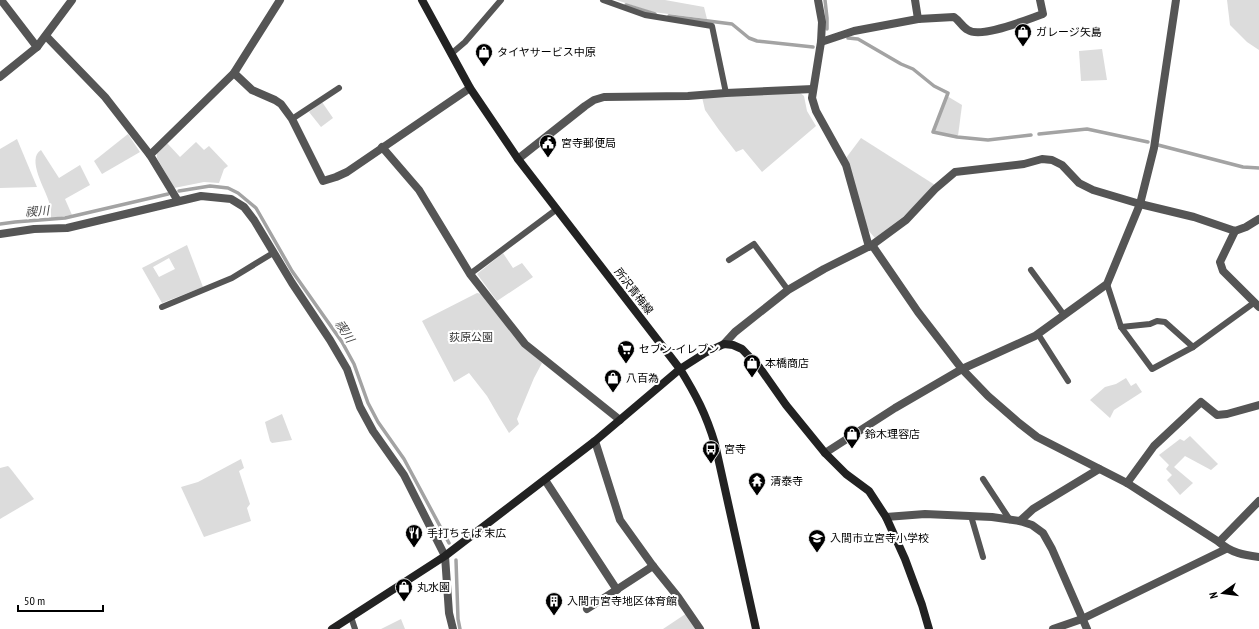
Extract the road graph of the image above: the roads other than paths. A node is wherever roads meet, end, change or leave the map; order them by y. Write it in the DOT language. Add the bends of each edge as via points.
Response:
graph roads {
  1 [pos="1,0"];
  2 [pos="72,0"];
  3 [pos="280,0"];
  4 [pos="422,0"];
  5 [pos="501,0"];
  6 [pos="603,0"];
  7 [pos="818,0"];
  8 [pos="915,0"];
  9 [pos="1040,0"];
  10 [pos="1176,0"];
  11 [pos="918,19"];
  12 [pos="46,36"];
  13 [pos="821,42"];
  14 [pos="37,47"];
  15 [pos="451,54"];
  16 [pos="234,73"];
  17 [pos="0,77"];
  18 [pos="339,88"];
  19 [pos="470,88"];
  20 [pos="813,89"];
  21 [pos="726,93"];
  22 [pos="292,119"];
  23 [pos="382,147"];
  24 [pos="150,155"];
  25 [pos="518,159"];
  26 [pos="178,201"];
  27 [pos="1140,204"];
  28 [pos="557,209"];
  29 [pos="1259,219"];
  30 [pos="1234,231"];
  31 [pos="0,234"];
  32 [pos="871,246"];
  33 [pos="273,252"];
  34 [pos="729,260"];
  35 [pos="1031,270"];
  36 [pos="470,274"];
  37 [pos="1107,284"];
  38 [pos="788,290"];
  39 [pos="1257,304"];
  40 [pos="162,307"];
  41 [pos="1064,315"];
  42 [pos="1121,327"];
  43 [pos="1038,334"];
  44 [pos="724,344"];
  45 [pos="1193,347"];
  46 [pos="680,369"];
  47 [pos="962,369"];
  48 [pos="1068,381"];
  49 [pos="1259,405"];
  50 [pos="620,420"];
  51 [pos="595,441"];
  52 [pos="825,453"];
  53 [pos="1099,469"];
  54 [pos="984,479"];
  55 [pos="545,480"];
  56 [pos="1127,482"];
  57 [pos="1259,501"];
  58 [pos="971,516"];
  59 [pos="886,517"];
  60 [pos="1010,520"];
  61 [pos="1020,521"];
  62 [pos="1219,542"];
  63 [pos="1226,549"];
  64 [pos="445,556"];
  65 [pos="982,557"];
  66 [pos="1259,557"];
  67 [pos="653,566"];
  68 [pos="617,590"];
  69 [pos="587,609"];
  70 [pos="351,617"];
  71 [pos="1082,620"];
  72 [pos="332,629"];
  73 [pos="355,629"];
  74 [pos="453,629"];
  75 [pos="700,629"];
  76 [pos="756,629"];
  77 [pos="929,629"];
  78 [pos="1054,629"];
  79 [pos="1087,629"];
  1 -- 14 [label="street"];
  2 -- 12 [label="street"];
  3 -- 16 [label="street"];
  4 -- 15 [label="street, 所沢青梅線"];
  5 -- 15 [label="lane" via="465,42"];
  6 -- 21 [label="lane" via="646,15 712,26"];
  7 -- 13 [label="street" via="822,22"];
  8 -- 11 [label="street"];
  9 -- 11 [label="street" via="1043,14 992,31 968,31 954,17"];
  10 -- 27 [label="street" via="1154,148"];
  11 -- 13 [label="street" via="854,31"];
  12 -- 14 [label="street"];
  12 -- 24 [label="street" via="105,97"];
  13 -- 20 [label="street"];
  14 -- 17 [label="street"];
  15 -- 19 [label="street, 所沢青梅線"];
  16 -- 22 [label="street" via="252,90 281,104"];
  16 -- 24 [label="street"];
  18 -- 22 [label="lane"];
  19 -- 23 [label="street"];
  19 -- 25 [label="street, 所沢青梅線"];
  20 -- 21 [label="street"];
  20 -- 32 [label="street" via="812,98 816,111 846,165"];
  21 -- 25 [label="street" via="599,98"];
  22 -- 23 [label="street" via="323,181 347,172"];
  23 -- 36 [label="street" via="419,190"];
  24 -- 26 [label="street"];
  25 -- 28 [label="street, 所沢青梅線"];
  26 -- 31 [label="street" via="67,228"];
  26 -- 33 [label="street" via="201,196 231,199 244,207"];
  27 -- 30 [label="street" via="1194,217"];
  27 -- 32 [label="street" via="1093,190 1079,183 1062,165 1052,160 1042,159 1005,167 964,170 955,172 906,220"];
  27 -- 37 [label="street"];
  28 -- 36 [label="lane"];
  28 -- 46 [label="street, 所沢青梅線"];
  29 -- 30 [label="street"];
  30 -- 39 [label="street" via="1220,262 1223,271"];
  32 -- 38 [label="street"];
  32 -- 47 [label="street"];
  33 -- 40 [label="lane" via="232,278"];
  33 -- 64 [label="street" via="330,340 346,369 360,408 404,476"];
  34 -- 38 [label="lane" via="754,244"];
  35 -- 41 [label="lane"];
  36 -- 50 [label="street" via="524,344"];
  37 -- 41 [label="street"];
  37 -- 42 [label="lane"];
  38 -- 44 [label="street" via="735,332"];
  39 -- 45 [label="lane"];
  41 -- 43 [label="street"];
  42 -- 45 [label="lane" via="1165,322"];
  42 -- 45 [label="lane" via="1152,369"];
  43 -- 47 [label="street"];
  43 -- 48 [label="lane"];
  44 -- 46 [label="street"];
  44 -- 52 [label="street" via="742,349 760,368"];
  46 -- 50 [label="street"];
  46 -- 76 [label="street, 所沢青梅線" via="710,427"];
  47 -- 52 [label="street"];
  47 -- 53 [label="street" via="988,396 1037,437"];
  49 -- 56 [label="street" via="1217,415 1201,402 1154,446"];
  50 -- 51 [label="street"];
  51 -- 55 [label="street"];
  51 -- 67 [label="street" via="620,520"];
  52 -- 59 [label="street" via="846,474 869,491"];
  53 -- 56 [label="street"];
  53 -- 61 [label="street" via="1033,509"];
  54 -- 60 [label="lane"];
  55 -- 64 [label="street"];
  55 -- 68 [label="street"];
  56 -- 62 [label="street"];
  57 -- 62 [label="street"];
  58 -- 59 [label="street" via="925,514"];
  58 -- 60 [label="street" via="992,516"];
  58 -- 65 [label="lane"];
  59 -- 77 [label="street" via="905,559"];
  60 -- 61 [label="street"];
  61 -- 71 [label="street" via="1032,525 1043,533"];
  62 -- 63 [label="street"];
  63 -- 66 [label="street"];
  63 -- 71 [label="street"];
  64 -- 70 [label="street"];
  64 -- 74 [label="street" via="449,613"];
  67 -- 68 [label="street"];
  67 -- 75 [label="street"];
  68 -- 69 [label="street"];
  70 -- 72 [label="street"];
  70 -- 73 [label="lane"];
  71 -- 78 [label="street"];
  71 -- 79 [label="street"];
}
